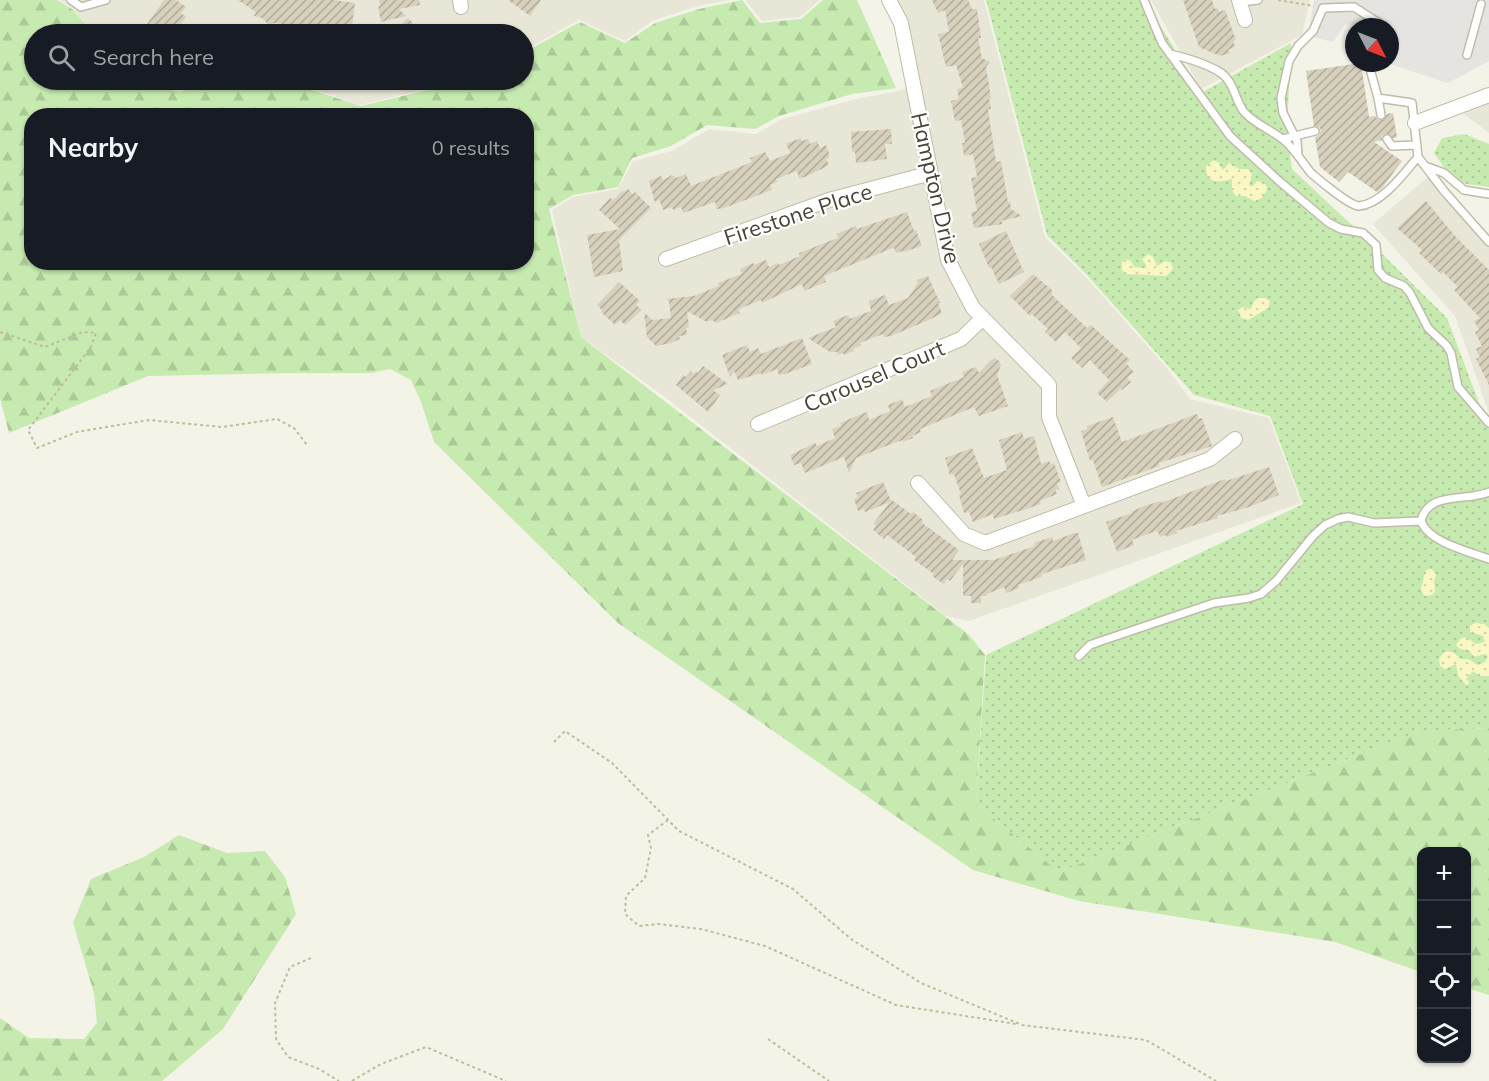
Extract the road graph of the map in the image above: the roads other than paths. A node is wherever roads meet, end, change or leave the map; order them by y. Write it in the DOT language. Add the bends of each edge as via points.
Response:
graph roads {
  1 [pos="71,0"];
  2 [pos="106,0"];
  3 [pos="889,0"];
  4 [pos="1144,0"];
  5 [pos="1258,0"];
  6 [pos="1239,1"];
  7 [pos="1481,4"];
  8 [pos="1371,18"];
  9 [pos="1245,20"];
  10 [pos="1170,54"];
  11 [pos="1467,55"];
  12 [pos="1371,72"];
  13 [pos="1489,95"];
  14 [pos="1378,98"];
  15 [pos="1381,115"];
  16 [pos="1415,123"];
  17 [pos="1315,131"];
  18 [pos="1296,137"];
  19 [pos="1283,139"];
  20 [pos="1387,139"];
  21 [pos="1417,145"];
  22 [pos="1298,155"];
  23 [pos="1418,157"];
  24 [pos="1425,166"];
  25 [pos="931,173"];
  26 [pos="1489,194"];
  27 [pos="1489,242"];
  28 [pos="666,259"];
  29 [pos="983,318"];
  30 [pos="1489,423"];
  31 [pos="759,424"];
  32 [pos="1235,439"];
  33 [pos="918,483"];
  34 [pos="1489,492"];
  35 [pos="1084,506"];
  36 [pos="1421,521"];
  37 [pos="1489,559"];
  38 [pos="1078,656"];
  1 -- 2 [label="lane" via="81,6"];
  3 -- 25 [label="street, Hampton Drive" via="901,23"];
  4 -- 10 [label="lane"];
  5 -- 6 [label="lane"];
  6 -- 9 [label="street"];
  7 -- 11 [label="lane"];
  8 -- 18 [label="lane" via="1353,7 1323,8 1313,31 1298,46 1287,66 1282,106"];
  10 -- 19 [label="lane" via="1222,74 1245,112"];
  10 -- 30 [label="lane" via="1230,136 1329,224 1363,233 1374,241 1378,270 1410,293 1428,328 1451,353 1458,387"];
  12 -- 14 [label="lane"];
  13 -- 16 [label="street"];
  14 -- 15 [label="lane"];
  14 -- 16 [label="lane" via="1412,103"];
  16 -- 21 [label="lane"];
  17 -- 18 [label="lane"];
  18 -- 19 [label="lane"];
  18 -- 22 [label="lane"];
  19 -- 22 [label="lane"];
  20 -- 21 [label="lane" via="1392,146"];
  21 -- 23 [label="lane"];
  22 -- 23 [label="lane" via="1317,177 1357,206 1387,192"];
  23 -- 24 [label="lane"];
  24 -- 26 [label="lane" via="1444,173 1464,190"];
  24 -- 27 [label="lane"];
  25 -- 28 [label="street, Firestone Place" via="830,200"];
  25 -- 29 [label="street, Hampton Drive" via="948,260"];
  29 -- 31 [label="street, Carousel Court" via="961,339"];
  29 -- 35 [label="street, Hampton Drive" via="1049,385 1049,417"];
  32 -- 35 [label="street" via="1210,459"];
  33 -- 35 [label="street" via="964,534 985,543"];
  34 -- 36 [label="lane" via="1444,498 1427,510"];
  36 -- 37 [label="lane" via="1444,542"];
  36 -- 38 [label="lane" via="1374,523 1338,519 1313,536 1261,594 1214,603 1101,641"];
}
